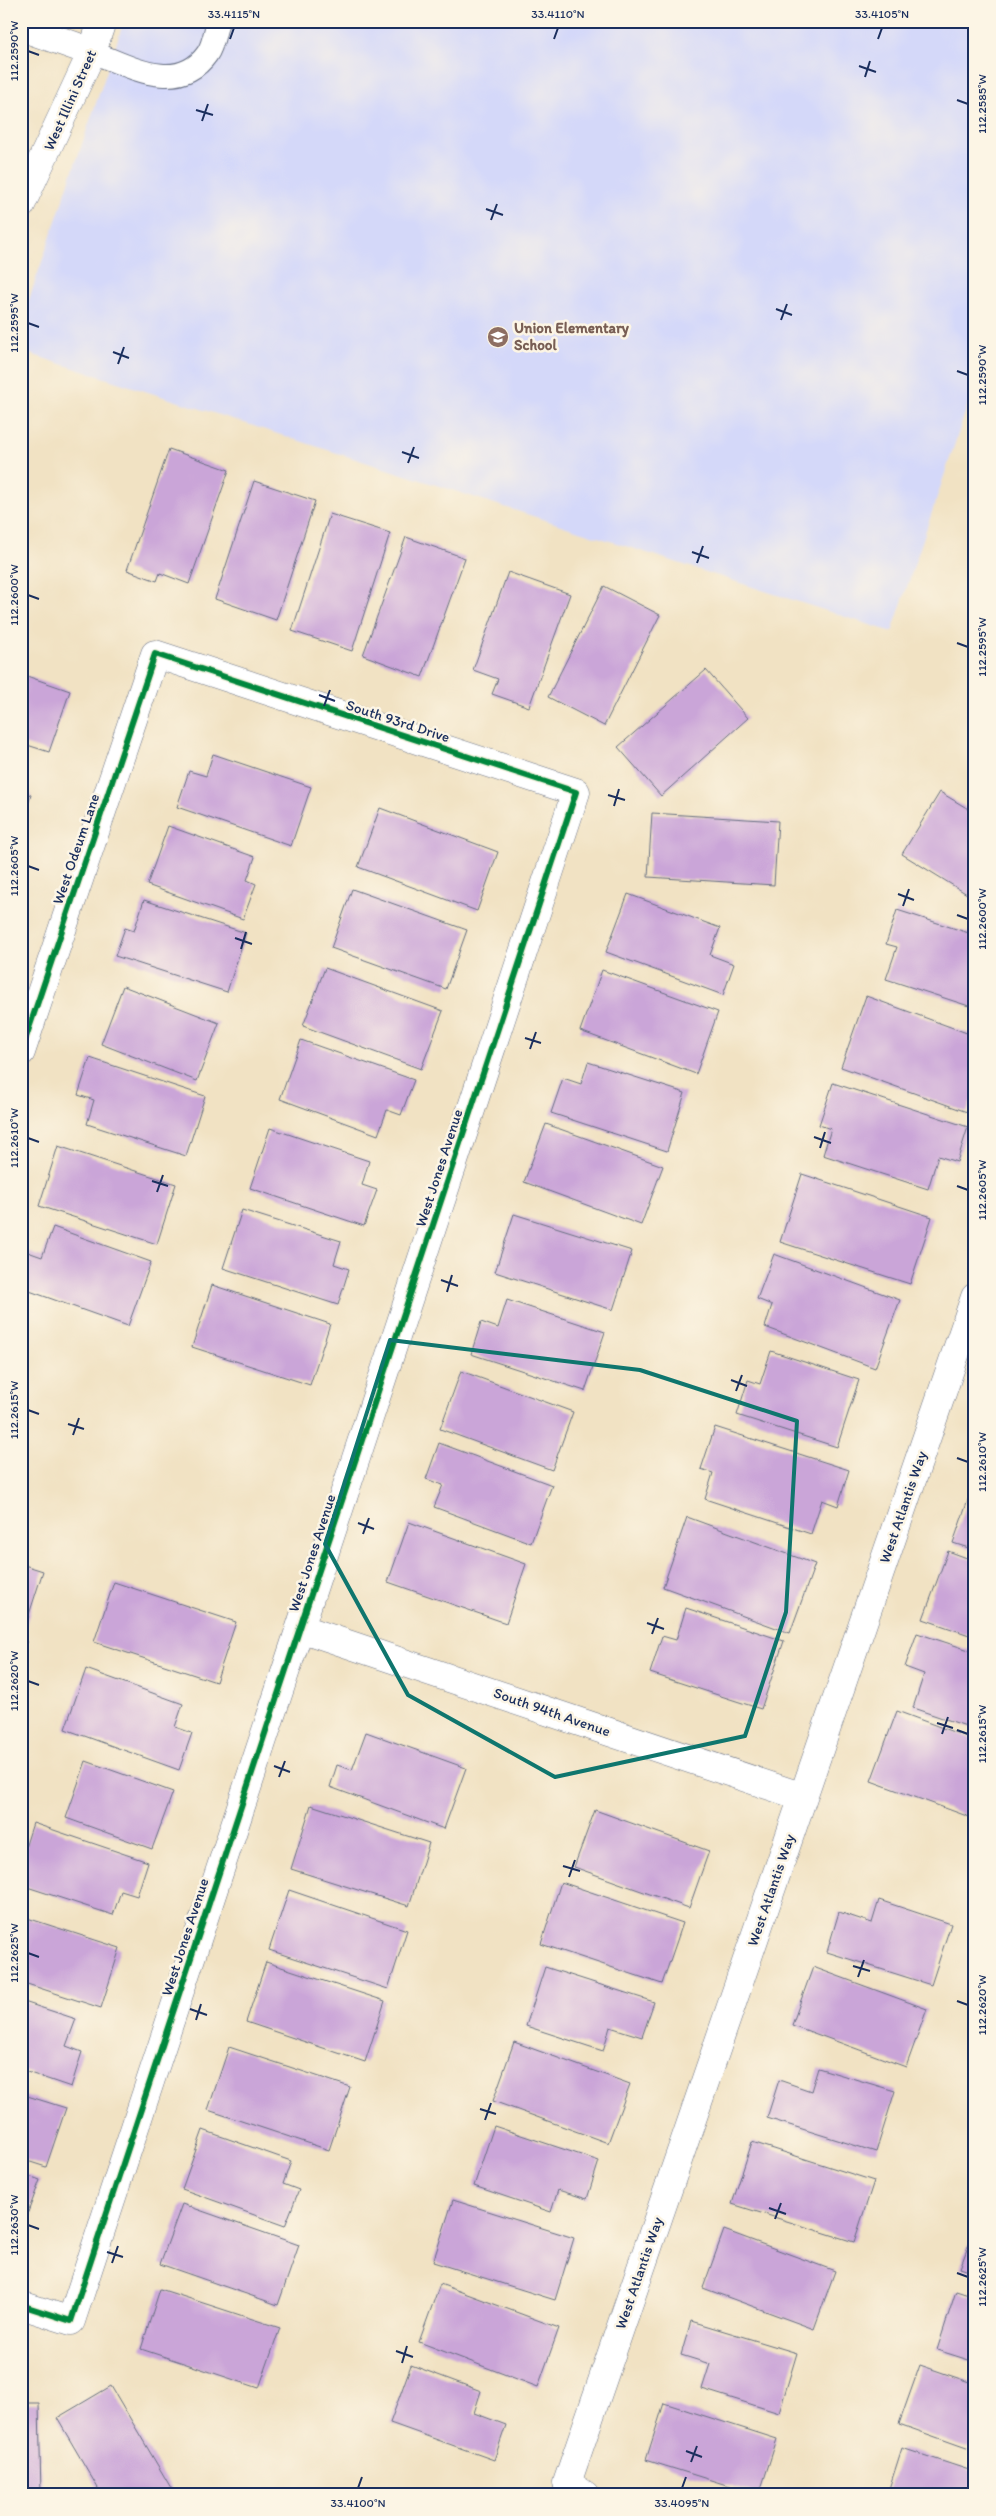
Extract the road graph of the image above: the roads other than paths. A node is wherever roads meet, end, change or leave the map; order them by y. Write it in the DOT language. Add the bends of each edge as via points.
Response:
graph roads {
  1 [pos="102,21"];
  2 [pos="218,21"];
  3 [pos="21,27"];
  4 [pos="92,52"];
  5 [pos="21,205"];
  6 [pos="155,654"];
  7 [pos="576,792"];
  8 [pos="21,1052"];
  9 [pos="975,1297"];
  10 [pos="300,1628"];
  11 [pos="803,1797"];
  12 [pos="21,2305"];
  13 [pos="576,2489"];
  1 -- 4 [label="street, West Illini Street"];
  2 -- 4 [label="lane" via="208,53 190,71 159,77"];
  3 -- 4 [label="street"];
  4 -- 5 [label="street, West Illini Street"];
  6 -- 7 [label="street, South 93rd Drive"];
  6 -- 8 [label="street, West Odeum Lane"];
  7 -- 10 [label="street, West Jones Avenue"];
  9 -- 11 [label="street, West Atlantis Way"];
  10 -- 11 [label="street, South 94th Avenue"];
  10 -- 12 [label="street, West Jones Avenue" via="71,2321"];
  11 -- 13 [label="street, West Atlantis Way"];
}
